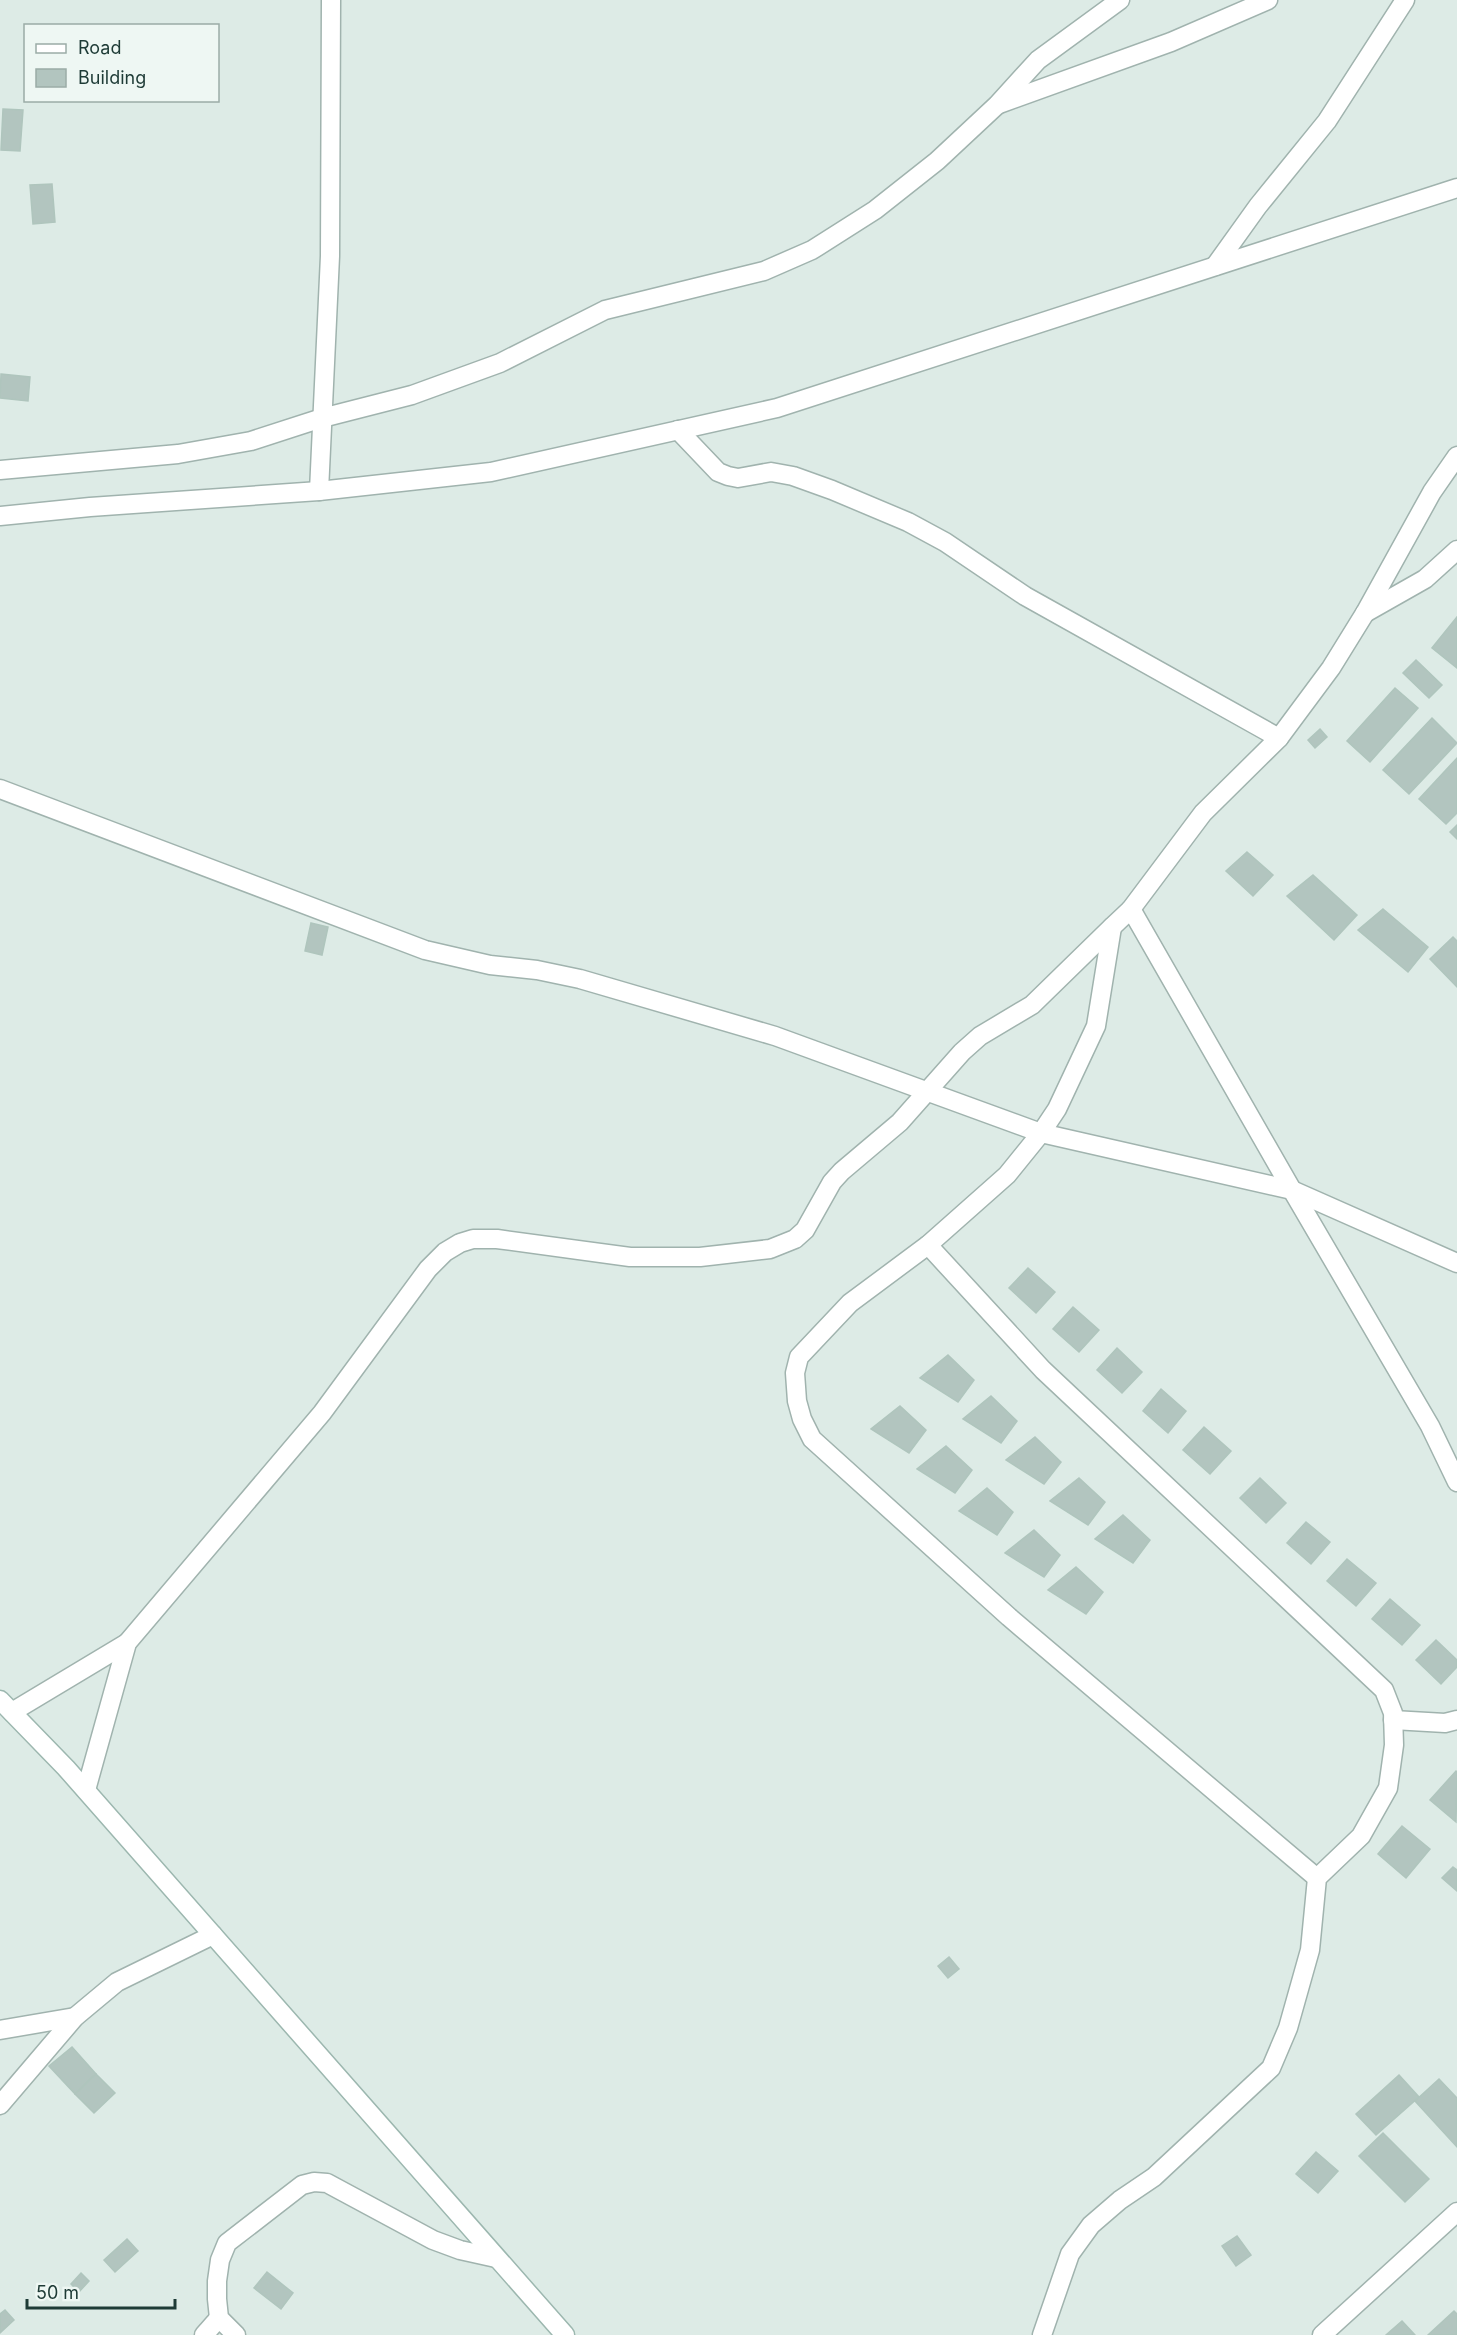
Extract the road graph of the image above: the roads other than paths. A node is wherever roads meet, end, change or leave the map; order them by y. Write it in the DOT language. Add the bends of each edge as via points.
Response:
graph roads {
  1 [pos="331,0"];
  2 [pos="1120,0"];
  3 [pos="1268,0"];
  4 [pos="1406,0"];
  5 [pos="997,105"];
  6 [pos="1457,188"];
  7 [pos="1215,266"];
  8 [pos="322,418"];
  9 [pos="678,430"];
  10 [pos="1457,456"];
  11 [pos="0,470"];
  12 [pos="319,491"];
  13 [pos="0,516"];
  14 [pos="1457,550"];
  15 [pos="1365,613"];
  16 [pos="1279,738"];
  17 [pos="0,789"];
  18 [pos="1131,909"];
  19 [pos="1112,927"];
  20 [pos="928,1091"];
  21 [pos="1041,1133"];
  22 [pos="1292,1190"];
  23 [pos="928,1245"];
  24 [pos="1413,1245"];
  25 [pos="1457,1253"];
  26 [pos="1457,1263"];
  27 [pos="1457,1482"];
  28 [pos="127,1643"];
  29 [pos="6,1706"];
  30 [pos="1393,1720"];
  31 [pos="1457,1720"];
  32 [pos="86,1790"];
  33 [pos="1317,1878"];
  34 [pos="213,1935"];
  35 [pos="75,2017"];
  36 [pos="0,2030"];
  37 [pos="0,2105"];
  38 [pos="1457,2212"];
  39 [pos="496,2258"];
  40 [pos="219,2318"];
  41 [pos="204,2335"];
  42 [pos="236,2335"];
  43 [pos="565,2335"];
  44 [pos="1041,2335"];
  45 [pos="1322,2335"];
  1 -- 8 [label="street" via="330,256"];
  2 -- 5 [label="street" via="1038,60"];
  3 -- 5 [label="street" via="1171,42"];
  4 -- 7 [label="street" via="1327,121"];
  5 -- 8 [label="street" via="875,210 812,250 764,271 605,310 500,363 412,395"];
  6 -- 7 [label="street"];
  7 -- 9 [label="street" via="777,408"];
  8 -- 11 [label="street" via="251,441 178,454"];
  8 -- 12 [label="street"];
  9 -- 12 [label="street" via="491,472"];
  9 -- 16 [label="street" via="718,472 728,476 771,472 793,476 908,522 1025,596"];
  10 -- 15 [label="street" via="1432,492"];
  12 -- 13 [label="street"];
  14 -- 15 [label="street" via="1425,579"];
  15 -- 16 [label="street" via="1331,668"];
  16 -- 18 [label="street" via="1203,813"];
  17 -- 20 [label="street" via="425,951 580,979 775,1036"];
  18 -- 19 [label="street"];
  18 -- 22 [label="street"];
  19 -- 20 [label="street" via="1032,1005 980,1036 962,1052"];
  19 -- 21 [label="street" via="1096,1026 1057,1109"];
  20 -- 21 [label="street"];
  20 -- 28 [label="street" via="900,1122 832,1182 805,1230 795,1239 770,1249 700,1257 630,1257 473,1239 445,1252 428,1269 322,1413"];
  21 -- 22 [label="street"];
  21 -- 23 [label="street" via="1007,1175"];
  22 -- 24 [label="street"];
  22 -- 27 [label="street" via="1430,1426"];
  23 -- 30 [label="street" via="1042,1370 1384,1690"];
  23 -- 33 [label="street" via="850,1304 799,1357 795,1374 797,1401 812,1439 1009,1617"];
  24 -- 25 [label="street"];
  24 -- 26 [label="street"];
  28 -- 29 [label="street"];
  28 -- 32 [label="street"];
  29 -- 32 [label="street"];
  30 -- 31 [label="street"];
  30 -- 33 [label="street" via="1388,1788 1361,1836"];
  32 -- 34 [label="street"];
  33 -- 44 [label="street" via="1310,1950 1288,2028 1270,2068 1154,2178 1091,2225 1070,2254"];
  34 -- 35 [label="street" via="117,1982"];
  34 -- 39 [label="street"];
  35 -- 36 [label="street"];
  35 -- 37 [label="street"];
  38 -- 45 [label="street"];
  39 -- 40 [label="street" via="433,2240 339,2188 314,2182 302,2185 227,2242 217,2281"];
  39 -- 43 [label="street"];
  40 -- 41 [label="street"];
  40 -- 42 [label="street"];
}
